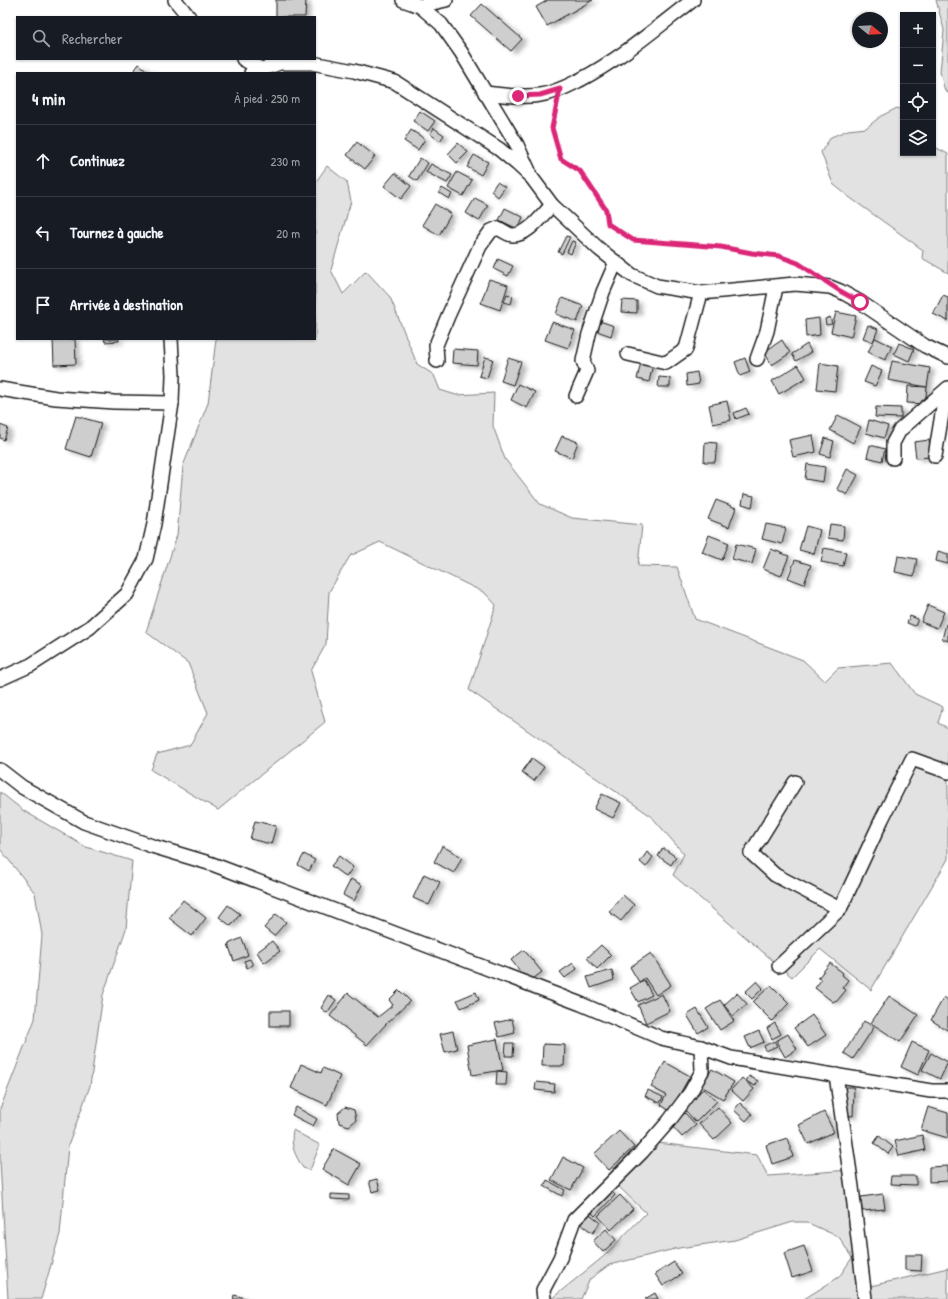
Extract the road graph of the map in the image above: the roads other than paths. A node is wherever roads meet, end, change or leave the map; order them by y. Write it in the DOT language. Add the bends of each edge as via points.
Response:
graph roads {
  1 [pos="175,0"];
  2 [pos="403,0"];
  3 [pos="446,0"];
  4 [pos="693,0"];
  5 [pos="420,6"];
  6 [pos="188,16"];
  7 [pos="244,60"];
  8 [pos="256,71"];
  9 [pos="485,93"];
  10 [pos="532,178"];
  11 [pos="552,205"];
  12 [pos="616,262"];
  13 [pos="776,286"];
  14 [pos="701,293"];
  15 [pos="170,340"];
  16 [pos="628,354"];
  17 [pos="948,357"];
  18 [pos="757,359"];
  19 [pos="437,362"];
  20 [pos="948,388"];
  21 [pos="0,389"];
  22 [pos="948,392"];
  23 [pos="576,396"];
  24 [pos="172,403"];
  25 [pos="935,456"];
  26 [pos="893,458"];
  27 [pos="0,679"];
  28 [pos="0,770"];
  29 [pos="948,772"];
  30 [pos="795,782"];
  31 [pos="840,909"];
  32 [pos="779,966"];
  33 [pos="701,1047"];
  34 [pos="836,1076"];
  35 [pos="948,1080"];
  36 [pos="944,1091"];
  37 [pos="544,1299"];
  38 [pos="865,1299"];
  1 -- 6 [label="street"];
  2 -- 5 [label="street"];
  3 -- 5 [label="street"];
  4 -- 9 [label="street" via="620,56 560,89 540,95"];
  5 -- 9 [label="street" via="441,24"];
  7 -- 8 [label="street"];
  8 -- 10 [label="street" via="280,63 312,63 395,82 499,149"];
  9 -- 10 [label="street" via="517,145"];
  10 -- 11 [label="street"];
  11 -- 12 [label="street"];
  11 -- 19 [label="street" via="521,234 511,235 498,228 487,236 480,246 436,345"];
  12 -- 14 [label="street" via="632,275 657,286"];
  12 -- 23 [label="street" via="589,334 582,361 587,371"];
  13 -- 14 [label="street"];
  13 -- 17 [label="street" via="795,284 840,291 925,346"];
  13 -- 18 [label="street" via="767,331"];
  14 -- 16 [label="street" via="686,349 666,363"];
  15 -- 24 [label="street"];
  20 -- 26 [label="street" via="900,430 893,443"];
  21 -- 24 [label="street" via="56,398"];
  22 -- 25 [label="street"];
  24 -- 27 [label="street" via="154,524 146,559 127,594 89,628 31,665"];
  28 -- 33 [label="street" via="22,787 84,822 212,864 581,1004 661,1038"];
  29 -- 31 [label="street" via="912,759"];
  30 -- 31 [label="street" via="751,853 775,876"];
  31 -- 32 [label="street"];
  33 -- 34 [label="street" via="731,1058"];
  33 -- 37 [label="street" via="702,1072 669,1122 574,1220 560,1258 543,1290"];
  34 -- 36 [label="street"];
  34 -- 38 [label="street"];
  35 -- 36 [label="street"];
}
